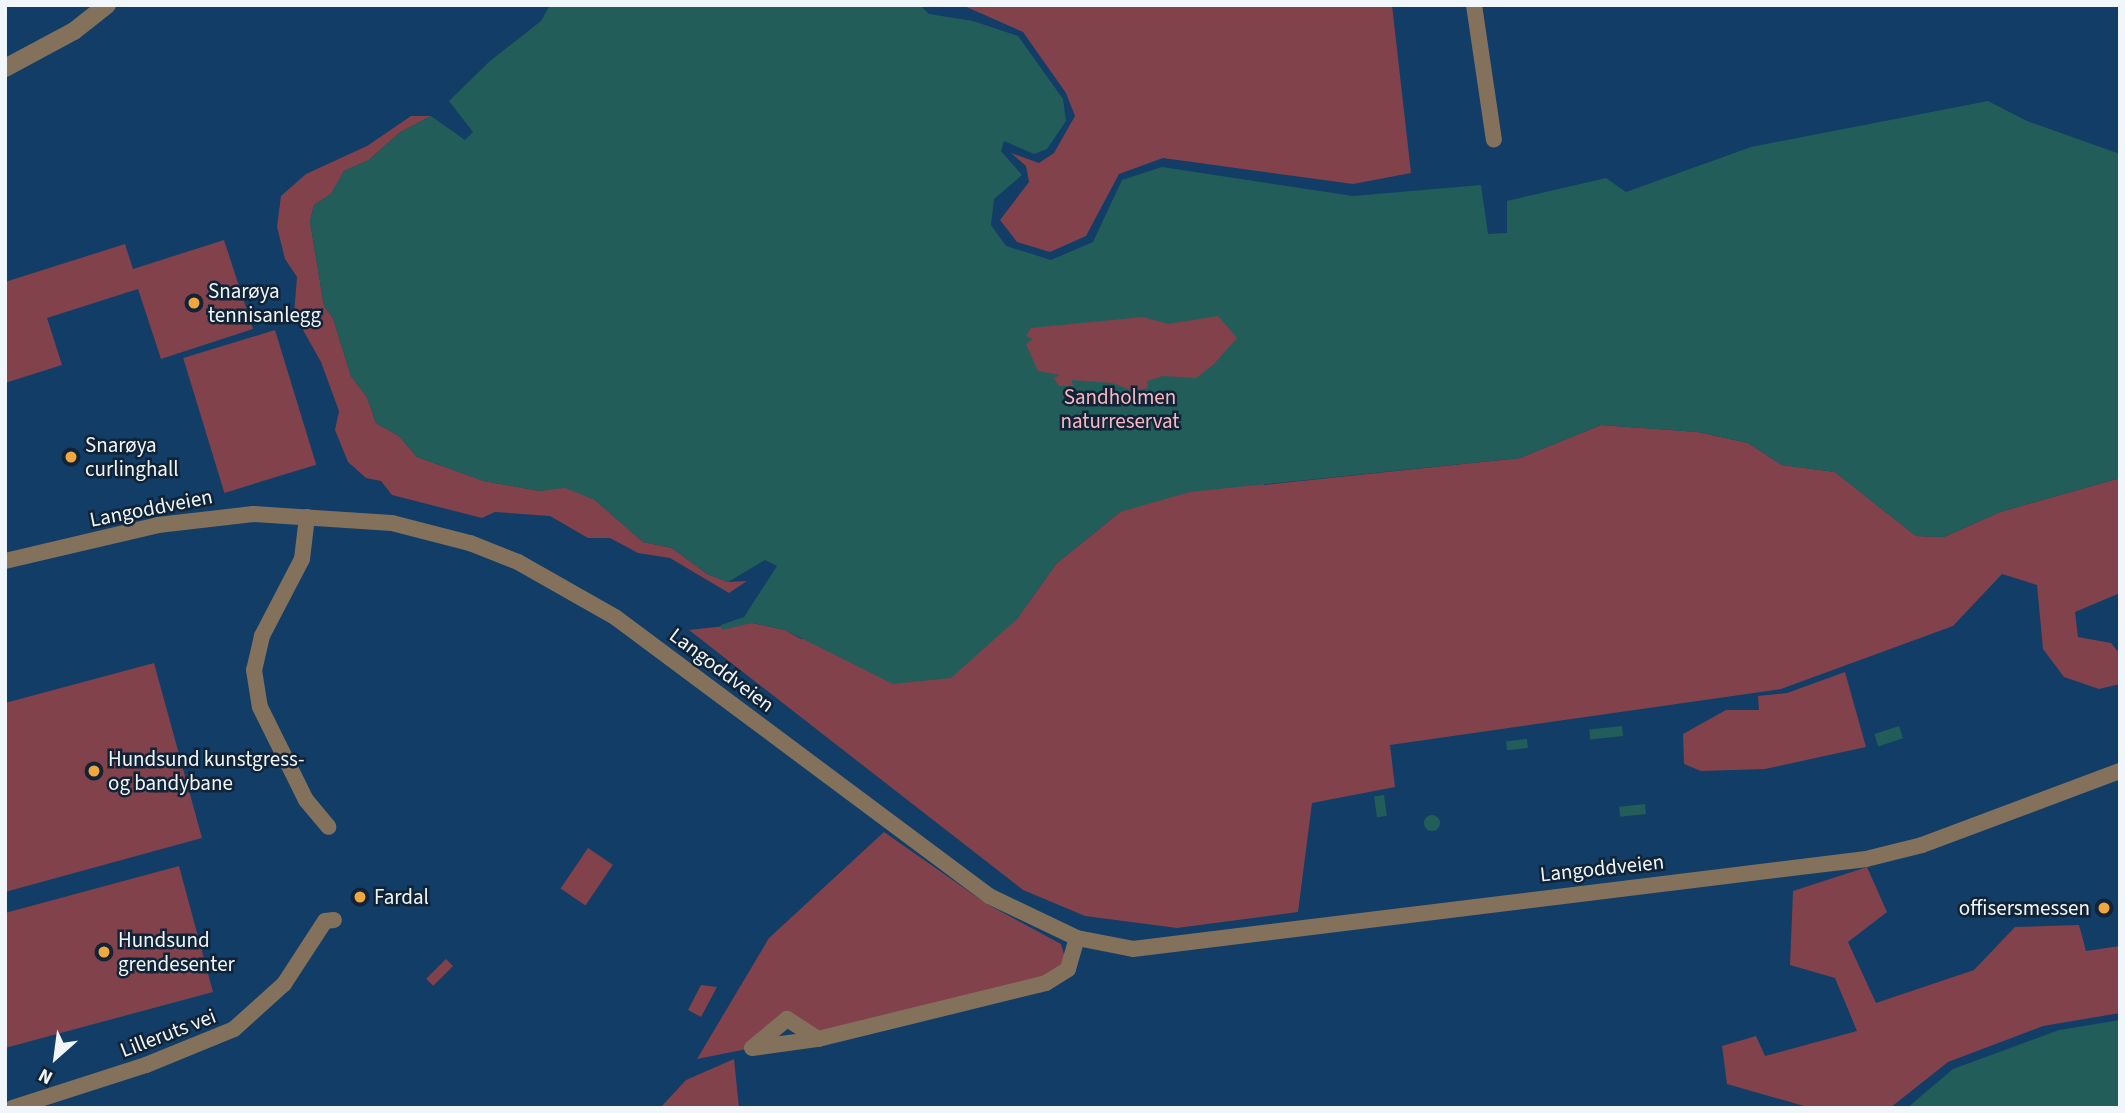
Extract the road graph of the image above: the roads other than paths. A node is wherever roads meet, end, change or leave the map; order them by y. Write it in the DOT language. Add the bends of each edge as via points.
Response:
graph roads {
  1 [pos="107,5"];
  2 [pos="1474,5"];
  3 [pos="5,68"];
  4 [pos="1494,140"];
  5 [pos="307,517"];
  6 [pos="5,561"];
  7 [pos="2120,771"];
  8 [pos="329,827"];
  9 [pos="334,920"];
  10 [pos="1077,938"];
  11 [pos="818,1039"];
  12 [pos="12,1108"];
  1 -- 3 [label="street" via="74,31"];
  2 -- 4 [label="street"];
  5 -- 6 [label="street, Langoddveien" via="207,516"];
  5 -- 8 [label="street" via="302,559 262,636 254,670 260,707 306,800"];
  5 -- 10 [label="street, Langoddveien" via="392,523 470,543 518,562 615,617 976,888"];
  7 -- 10 [label="street, Langoddveien" via="1922,845 1866,859 1306,924 1163,948 1133,949"];
  9 -- 12 [label="street, Lilleruts vei" via="325,921 285,984 234,1029 157,1062"];
  10 -- 11 [label="street" via="1068,969 1046,983"];
}
